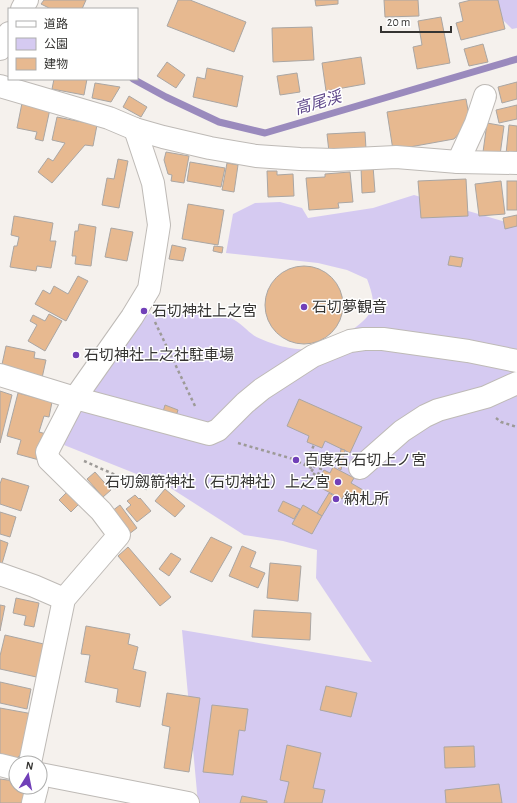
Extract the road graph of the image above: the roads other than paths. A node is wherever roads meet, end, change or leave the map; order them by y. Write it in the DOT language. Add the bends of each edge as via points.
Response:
graph roads {
  1 [pos="8,35"];
  2 [pos="0,49"];
  3 [pos="0,86"];
  4 [pos="485,96"];
  5 [pos="135,129"];
  6 [pos="458,162"];
  7 [pos="517,163"];
  8 [pos="517,361"];
  9 [pos="0,375"];
  10 [pos="517,383"];
  11 [pos="75,398"];
  12 [pos="360,468"];
  13 [pos="0,574"];
  14 [pos="64,599"];
  15 [pos="32,755"];
  16 [pos="48,777"];
  17 [pos="188,803"];
  1 -- 2 [label="street"];
  3 -- 5 [label="street" via="109,118"];
  4 -- 6 [label="street"];
  5 -- 6 [label="street" via="210,148 256,156 320,160 396,157"];
  5 -- 11 [label="street" via="153,183 159,225 149,289 135,317"];
  6 -- 7 [label="street"];
  8 -- 11 [label="street" via="468,350 383,339 350,342 313,356 262,389 218,430 209,434"];
  9 -- 11 [label="street"];
  10 -- 12 [label="street" via="486,397 425,416 402,431"];
  11 -- 14 [label="street" via="46,452 49,460 101,511 119,535"];
  13 -- 14 [label="street"];
  14 -- 15 [label="street"];
  16 -- 17 [label="street"];
}
